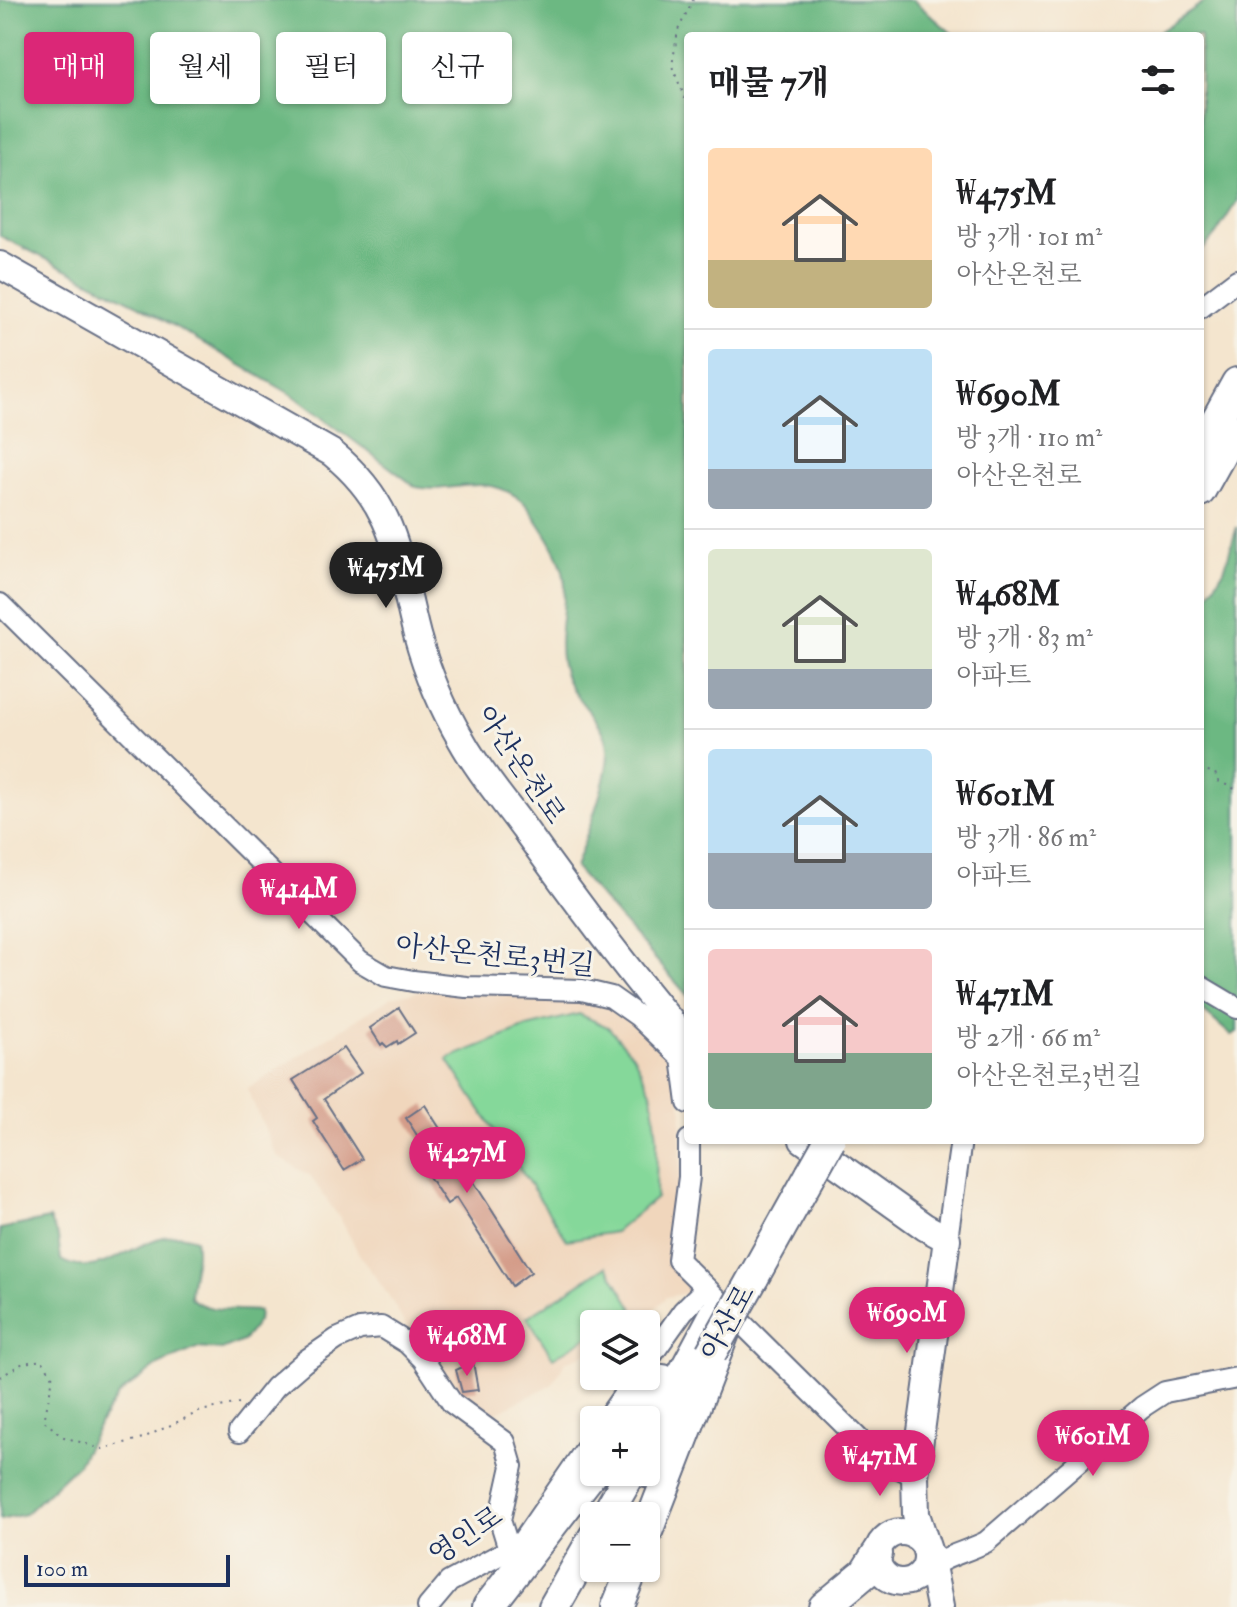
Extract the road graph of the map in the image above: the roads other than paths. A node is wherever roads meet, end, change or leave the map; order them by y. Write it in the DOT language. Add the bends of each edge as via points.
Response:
graph roads {
  1 [pos="0,265"];
  2 [pos="1235,284"];
  3 [pos="1204,305"];
  4 [pos="1237,383"];
  5 [pos="1237,424"];
  6 [pos="1205,469"];
  7 [pos="0,604"];
  8 [pos="1204,988"];
  9 [pos="1237,1008"];
  10 [pos="684,1049"];
  11 [pos="684,1050"];
  12 [pos="689,1144"];
  13 [pos="825,1144"];
  14 [pos="960,1144"];
  15 [pos="805,1160"];
  16 [pos="947,1239"];
  17 [pos="717,1308"];
  18 [pos="660,1343"];
  19 [pos="706,1348"];
  20 [pos="1237,1378"];
  21 [pos="647,1406"];
  22 [pos="660,1421"];
  23 [pos="239,1432"];
  24 [pos="660,1443"];
  25 [pos="580,1457"];
  26 [pos="915,1476"];
  27 [pos="580,1485"];
  28 [pos="656,1502"];
  29 [pos="514,1558"];
  30 [pos="580,1562"];
  31 [pos="910,1562"];
  32 [pos="586,1582"];
  33 [pos="428,1607"];
  34 [pos="488,1607"];
  35 [pos="554,1607"];
  36 [pos="572,1607"];
  37 [pos="824,1607"];
  38 [pos="940,1607"];
  1 -- 10 [label="main road, 아산온천로" via="332,453 370,490 395,537 418,638 463,744"];
  2 -- 3 [label="street"];
  4 -- 6 [label="highway"];
  5 -- 6 [label="highway"];
  7 -- 11 [label="street, 아산온천로3번길" via="360,961 386,976 413,981 582,990 611,997"];
  8 -- 9 [label="street"];
  12 -- 17 [label="street" via="678,1260"];
  13 -- 15 [label="highway, bridge"];
  14 -- 16 [label="street"];
  15 -- 16 [label="main road"];
  15 -- 17 [label="highway, 아산로, bridge" via="748,1272"];
  16 -- 26 [label="main road"];
  17 -- 18 [label="street" via="683,1311"];
  17 -- 19 [label="highway, 아산로, bridge"];
  17 -- 26 [label="street" via="877,1457"];
  19 -- 21 [label="highway"];
  19 -- 22 [label="highway, 아산로"];
  19 -- 24 [label="highway, 아산로"];
  19 -- 28 [label="highway"];
  20 -- 31 [label="street" via="1165,1392 986,1542 966,1552"];
  23 -- 29 [label="street" via="275,1387 305,1361 337,1339 381,1327 423,1359 452,1403 505,1442 512,1466 500,1520"];
  25 -- 29 [label="street, 영인로"];
  26 -- 31 [label="main road"];
  26 -- 31 [label="main road" via="906,1503"];
  27 -- 29 [label="highway"];
  29 -- 33 [label="street, 영인로" via="449,1582"];
  29 -- 34 [label="highway"];
  30 -- 35 [label="highway"];
  31 -- 37 [label="highway" via="853,1585"];
  31 -- 38 [label="main road" via="924,1591"];
  32 -- 36 [label="highway"];
}
